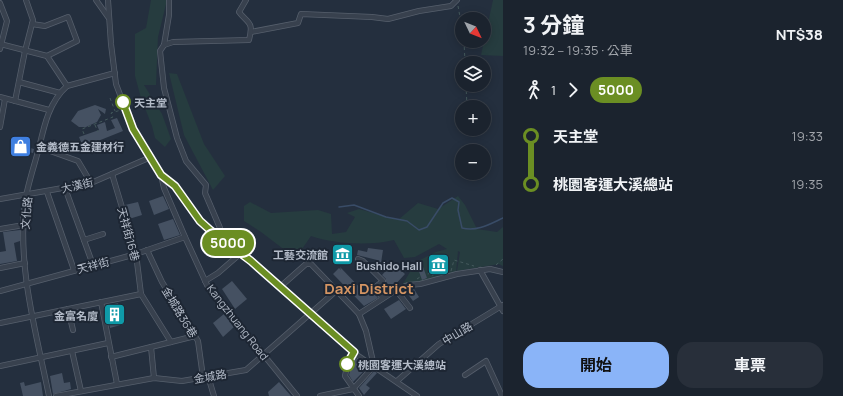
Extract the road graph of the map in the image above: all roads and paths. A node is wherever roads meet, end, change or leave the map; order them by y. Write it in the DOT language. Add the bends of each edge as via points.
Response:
graph roads {
  1 [pos="26,0"];
  2 [pos="96,0"];
  3 [pos="108,0"];
  4 [pos="169,0"];
  5 [pos="246,0"];
  6 [pos="457,1"];
  7 [pos="0,3"];
  8 [pos="459,12"];
  9 [pos="109,19"];
  10 [pos="32,24"];
  11 [pos="251,32"];
  12 [pos="164,45"];
  13 [pos="0,46"];
  14 [pos="25,51"];
  15 [pos="47,56"];
  16 [pos="115,73"];
  17 [pos="19,82"];
  18 [pos="67,86"];
  19 [pos="60,93"];
  20 [pos="3,98"];
  21 [pos="110,98"];
  22 [pos="15,101"];
  23 [pos="125,108"];
  24 [pos="49,110"];
  25 [pos="115,112"];
  26 [pos="95,124"];
  27 [pos="0,127"];
  28 [pos="98,132"];
  29 [pos="84,134"];
  30 [pos="39,147"];
  31 [pos="151,157"];
  32 [pos="112,174"];
  33 [pos="161,175"];
  34 [pos="91,182"];
  35 [pos="65,188"];
  36 [pos="47,192"];
  37 [pos="27,193"];
  38 [pos="0,199"];
  39 [pos="24,225"];
  40 [pos="0,229"];
  41 [pos="103,234"];
  42 [pos="216,235"];
  43 [pos="185,237"];
  44 [pos="84,240"];
  45 [pos="147,250"];
  46 [pos="241,253"];
  47 [pos="136,254"];
  48 [pos="358,260"];
  49 [pos="25,263"];
  50 [pos="93,265"];
  51 [pos="0,268"];
  52 [pos="74,270"];
  53 [pos="480,270"];
  54 [pos="503,272"];
  55 [pos="205,281"];
  56 [pos="27,284"];
  57 [pos="280,287"];
  58 [pos="396,290"];
  59 [pos="0,291"];
  60 [pos="336,291"];
  61 [pos="141,294"];
  62 [pos="383,298"];
  63 [pos="101,302"];
  64 [pos="410,308"];
  65 [pos="502,308"];
  66 [pos="68,309"];
  67 [pos="310,314"];
  68 [pos="359,314"];
  69 [pos="33,316"];
  70 [pos="0,323"];
  71 [pos="74,330"];
  72 [pos="195,336"];
  73 [pos="170,342"];
  74 [pos="108,343"];
  75 [pos="150,347"];
  76 [pos="72,350"];
  77 [pos="354,352"];
  78 [pos="263,355"];
  79 [pos="41,357"];
  80 [pos="111,357"];
  81 [pos="0,366"];
  82 [pos="374,366"];
  83 [pos="466,375"];
  84 [pos="208,376"];
  85 [pos="203,377"];
  86 [pos="154,378"];
  87 [pos="397,381"];
  88 [pos="117,384"];
  89 [pos="353,389"];
  90 [pos="81,391"];
  91 [pos="49,396"];
  92 [pos="56,396"];
  93 [pos="214,396"];
  94 [pos="297,396"];
  95 [pos="320,396"];
  96 [pos="359,396"];
  97 [pos="417,396"];
  98 [pos="502,396"];
  1 -- 10 [label="street"];
  2 -- 9 [label="street, Kangzhuang Road"];
  3 -- 9 [label="street"];
  4 -- 12 [label="street"];
  5 -- 11 [label="street" via="239,12 250,24"];
  6 -- 8 [label="path"];
  6 -- 11 [label="street" via="451,6 419,11 388,20 301,14 298,23"];
  7 -- 13 [label="street" via="6,21"];
  9 -- 16 [label="street, Kangzhuang Road"];
  10 -- 14 [label="street"];
  10 -- 15 [label="street" via="45,26 68,17 77,41"];
  11 -- 12 [label="street" via="249,40 173,42"];
  12 -- 42 [label="street" via="160,52 164,88 177,138 186,161 206,185 205,193 220,228"];
  13 -- 14 [label="street"];
  14 -- 15 [label="street"];
  14 -- 17 [label="street"];
  15 -- 18 [label="street"];
  16 -- 18 [label="street, 文化路"];
  16 -- 23 [label="street, Kangzhuang Road" via="116,84"];
  17 -- 19 [label="street"];
  17 -- 22 [label="street"];
  18 -- 19 [label="street, 文化路"];
  19 -- 24 [label="street, 文化路"];
  20 -- 22 [label="street"];
  20 -- 27 [label="street"];
  21 -- 25 [label="path"];
  22 -- 24 [label="street"];
  23 -- 25 [label="path"];
  23 -- 31 [label="street, Kangzhuang Road" via="133,129"];
  24 -- 30 [label="street, 文化路"];
  25 -- 26 [label="path" via="112,113 113,117"];
  26 -- 28 [label="path"];
  26 -- 29 [label="path" via="82,129"];
  30 -- 34 [label="street" via="78,161"];
  30 -- 37 [label="street, 文化路"];
  31 -- 32 [label="street, 大漢街"];
  31 -- 33 [label="street, Kangzhuang Road"];
  32 -- 34 [label="street, 大漢街"];
  32 -- 47 [label="street, 天祥街16巷"];
  33 -- 42 [label="street" via="175,186 200,221"];
  33 -- 43 [label="street, Kangzhuang Road"];
  34 -- 35 [label="street, 大漢街"];
  35 -- 36 [label="street, 大漢街"];
  35 -- 44 [label="street"];
  36 -- 37 [label="street, 大漢街"];
  36 -- 52 [label="street"];
  37 -- 38 [label="street, 大漢街"];
  37 -- 39 [label="street, 文化路"];
  39 -- 40 [label="street"];
  39 -- 49 [label="street, 文化路"];
  41 -- 44 [label="street"];
  42 -- 46 [label="street"];
  43 -- 45 [label="street, 天祥街"];
  43 -- 55 [label="street, Kangzhuang Road"];
  44 -- 50 [label="street"];
  45 -- 47 [label="street, 天祥街"];
  45 -- 72 [label="street, 金城路36巷" via="162,282"];
  46 -- 55 [label="street"];
  46 -- 57 [label="street"];
  47 -- 50 [label="street, 天祥街"];
  47 -- 61 [label="street, 天祥街16巷"];
  48 -- 62 [label="street" via="363,261 383,280 374,288"];
  49 -- 51 [label="street"];
  49 -- 56 [label="street, 文化路"];
  50 -- 52 [label="street, 天祥街"];
  52 -- 56 [label="street, 天祥街"];
  53 -- 54 [label="street"];
  53 -- 58 [label="street"];
  53 -- 65 [label="street"];
  55 -- 78 [label="street, Kangzhuang Road"];
  56 -- 59 [label="street, 天祥街"];
  56 -- 69 [label="street, 文化路"];
  57 -- 60 [label="street" via="306,264 310,264"];
  57 -- 67 [label="street"];
  58 -- 62 [label="street"];
  58 -- 64 [label="street"];
  60 -- 67 [label="street, 金城路"];
  60 -- 68 [label="street"];
  61 -- 63 [label="street"];
  61 -- 73 [label="street"];
  62 -- 68 [label="street"];
  63 -- 66 [label="street"];
  63 -- 74 [label="street"];
  65 -- 87 [label="street, 中山路" via="439,344"];
  66 -- 69 [label="street"];
  66 -- 71 [label="street"];
  67 -- 77 [label="street"];
  67 -- 78 [label="street, 金城路"];
  68 -- 82 [label="street" via="366,331"];
  69 -- 70 [label="street"];
  69 -- 79 [label="street, 文化路"];
  72 -- 73 [label="street"];
  72 -- 85 [label="street, 金城路36巷"];
  73 -- 75 [label="street"];
  74 -- 76 [label="street"];
  74 -- 80 [label="street"];
  75 -- 80 [label="street"];
  75 -- 86 [label="street"];
  76 -- 79 [label="street"];
  76 -- 90 [label="street"];
  77 -- 82 [label="street"];
  77 -- 89 [label="street" via="345,369 345,376"];
  78 -- 84 [label="street, 金城路" via="246,370"];
  78 -- 94 [label="street, Kangzhuang Road"];
  79 -- 81 [label="street"];
  79 -- 91 [label="street, 文化路"];
  80 -- 88 [label="street"];
  82 -- 87 [label="street"];
  82 -- 89 [label="street"];
  83 -- 98 [label="street" via="486,361"];
  84 -- 85 [label="street, 金城路"];
  84 -- 93 [label="street"];
  85 -- 86 [label="street, 金城路" via="182,381"];
  86 -- 88 [label="street, 金城路"];
  87 -- 97 [label="street"];
  88 -- 90 [label="street, 金城路"];
  89 -- 95 [label="street"];
  89 -- 96 [label="street"];
  90 -- 92 [label="street, 金城路"];
}
